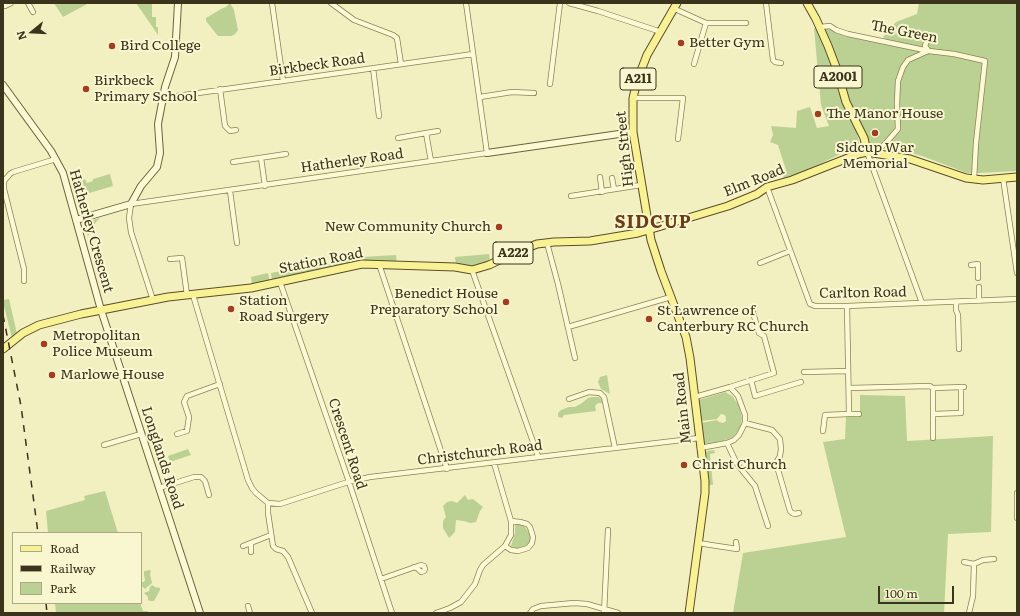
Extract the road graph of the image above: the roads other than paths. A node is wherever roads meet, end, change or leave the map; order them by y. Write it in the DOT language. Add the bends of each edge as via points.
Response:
graph roads {
  1 [pos="10,3"];
  2 [pos="28,3"];
  3 [pos="178,3"];
  4 [pos="272,3"];
  5 [pos="331,3"];
  6 [pos="466,3"];
  7 [pos="560,3"];
  8 [pos="569,3"];
  9 [pos="766,3"];
  10 [pos="807,3"];
  11 [pos="3,5"];
  12 [pos="676,6"];
  13 [pos="33,12"];
  14 [pos="706,23"];
  15 [pos="746,23"];
  16 [pos="820,26"];
  17 [pos="661,32"];
  18 [pos="928,38"];
  19 [pos="767,50"];
  20 [pos="773,50"];
  21 [pos="929,51"];
  22 [pos="473,54"];
  23 [pos="780,63"];
  24 [pos="401,64"];
  25 [pos="694,64"];
  26 [pos="373,68"];
  27 [pos="283,81"];
  28 [pos="550,84"];
  29 [pos="3,86"];
  30 [pos="220,89"];
  31 [pos="534,93"];
  32 [pos="480,97"];
  33 [pos="163,98"];
  34 [pos="633,98"];
  35 [pos="379,116"];
  36 [pos="236,130"];
  37 [pos="438,132"];
  38 [pos="633,132"];
  39 [pos="426,134"];
  40 [pos="398,138"];
  41 [pos="678,139"];
  42 [pos="869,152"];
  43 [pos="487,153"];
  44 [pos="286,154"];
  45 [pos="261,158"];
  46 [pos="56,159"];
  47 [pos="431,161"];
  48 [pos="233,162"];
  49 [pos="600,177"];
  50 [pos="1017,177"];
  51 [pos="612,178"];
  52 [pos="1003,178"];
  53 [pos="974,180"];
  54 [pos="641,185"];
  55 [pos="265,186"];
  56 [pos="767,187"];
  57 [pos="614,190"];
  58 [pos="230,191"];
  59 [pos="602,192"];
  60 [pos="571,196"];
  61 [pos="131,204"];
  62 [pos="76,220"];
  63 [pos="649,230"];
  64 [pos="237,243"];
  65 [pos="547,243"];
  66 [pos="790,251"];
  67 [pos="170,259"];
  68 [pos="760,263"];
  69 [pos="379,264"];
  70 [pos="971,265"];
  71 [pos="472,270"];
  72 [pos="1017,273"];
  73 [pos="978,278"];
  74 [pos="24,281"];
  75 [pos="280,282"];
  76 [pos="979,287"];
  77 [pos="190,295"];
  78 [pos="671,297"];
  79 [pos="1017,299"];
  80 [pos="153,300"];
  81 [pos="979,301"];
  82 [pos="956,302"];
  83 [pos="922,303"];
  84 [pos="847,306"];
  85 [pos="752,309"];
  86 [pos="101,310"];
  87 [pos="568,327"];
  88 [pos="3,349"];
  89 [pos="959,350"];
  90 [pos="575,358"];
  91 [pos="848,371"];
  92 [pos="804,372"];
  93 [pos="751,380"];
  94 [pos="801,382"];
  95 [pos="220,384"];
  96 [pos="730,387"];
  97 [pos="849,388"];
  98 [pos="933,388"];
  99 [pos="695,397"];
  100 [pos="569,399"];
  101 [pos="849,414"];
  102 [pos="859,414"];
  103 [pos="933,414"];
  104 [pos="745,423"];
  105 [pos="823,430"];
  106 [pos="141,434"];
  107 [pos="177,434"];
  108 [pos="699,438"];
  109 [pos="933,438"];
  110 [pos="727,443"];
  111 [pos="104,445"];
  112 [pos="615,448"];
  113 [pos="700,448"];
  114 [pos="538,456"];
  115 [pos="494,463"];
  116 [pos="447,469"];
  117 [pos="348,482"];
  118 [pos="159,488"];
  119 [pos="1017,493"];
  120 [pos="209,495"];
  121 [pos="268,503"];
  122 [pos="799,513"];
  123 [pos="1017,518"];
  124 [pos="511,521"];
  125 [pos="768,526"];
  126 [pos="608,530"];
  127 [pos="271,536"];
  128 [pos="736,542"];
  129 [pos="698,543"];
  130 [pos="251,544"];
  131 [pos="243,546"];
  132 [pos="505,546"];
  133 [pos="252,552"];
  134 [pos="994,559"];
  135 [pos="964,562"];
  136 [pos="974,564"];
  137 [pos="414,568"];
  138 [pos="381,579"];
  139 [pos="248,606"];
  140 [pos="605,611"];
  141 [pos="200,613"];
  142 [pos="250,613"];
  143 [pos="312,613"];
  144 [pos="392,613"];
  145 [pos="436,613"];
  146 [pos="530,613"];
  147 [pos="618,613"];
  148 [pos="689,613"];
  149 [pos="969,613"];
  1 -- 11 [label="street"];
  2 -- 13 [label="street"];
  3 -- 33 [label="street" via="175,57"];
  4 -- 27 [label="street"];
  5 -- 24 [label="street" via="354,20 397,38"];
  6 -- 22 [label="street"];
  7 -- 28 [label="street"];
  8 -- 17 [label="street"];
  9 -- 20 [label="street"];
  10 -- 16 [label="main road, A2001"];
  12 -- 14 [label="street"];
  12 -- 17 [label="main road, High Street / A211"];
  14 -- 15 [label="street"];
  14 -- 25 [label="street"];
  16 -- 21 [label="street, The Green" via="830,26 848,34"];
  16 -- 42 [label="main road, A2001" via="844,96"];
  17 -- 34 [label="main road, High Street / A211" via="642,66"];
  18 -- 21 [label="street" via="925,46"];
  19 -- 20 [label="street"];
  20 -- 23 [label="street" via="774,61"];
  21 -- 42 [label="street" via="908,60 903,67 898,81 898,129 885,144"];
  21 -- 53 [label="street, The Green" via="985,60"];
  22 -- 24 [label="street, Birkbeck Road"];
  22 -- 32 [label="street"];
  24 -- 26 [label="street, Birkbeck Road"];
  26 -- 27 [label="street, Birkbeck Road"];
  26 -- 35 [label="street"];
  27 -- 30 [label="street, Birkbeck Road"];
  29 -- 46 [label="street, Hatherley Crescent"];
  30 -- 33 [label="street, Birkbeck Road"];
  30 -- 36 [label="street" via="225,126 230,131"];
  31 -- 32 [label="street" via="512,92"];
  32 -- 43 [label="street"];
  33 -- 61 [label="street" via="158,128 160,147 157,167 141,186"];
  34 -- 38 [label="main road, High Street / A211"];
  34 -- 41 [label="street" via="683,98"];
  37 -- 39 [label="street"];
  38 -- 43 [label="street, Hatherley Road"];
  38 -- 54 [label="main road, High Street / A211"];
  39 -- 40 [label="street"];
  39 -- 47 [label="street"];
  42 -- 53 [label="main road" via="910,159"];
  42 -- 56 [label="main road, Elm Road / A222"];
  42 -- 83 [label="street"];
  43 -- 47 [label="street, Hatherley Road"];
  44 -- 45 [label="street"];
  45 -- 48 [label="street"];
  45 -- 55 [label="street"];
  46 -- 62 [label="street, Hatherley Crescent" via="63,173"];
  46 -- 74 [label="street" via="14,172 4,180 6,199 24,269"];
  47 -- 55 [label="street, Hatherley Road"];
  49 -- 59 [label="street"];
  50 -- 52 [label="main road"];
  51 -- 57 [label="street"];
  52 -- 53 [label="main road"];
  52 -- 72 [label="street"];
  54 -- 57 [label="street"];
  54 -- 63 [label="main road, High Street / A211"];
  55 -- 58 [label="street, Hatherley Road"];
  56 -- 63 [label="main road, Elm Road / A222" via="728,206"];
  56 -- 66 [label="street, Carlton Road"];
  57 -- 59 [label="street"];
  58 -- 61 [label="street, Hatherley Road"];
  58 -- 64 [label="street"];
  59 -- 60 [label="street"];
  61 -- 62 [label="street, Hatherley Road"];
  61 -- 80 [label="street" via="131,232"];
  62 -- 86 [label="street, Hatherley Crescent"];
  63 -- 65 [label="main road, Station Road / A222" via="590,241"];
  63 -- 78 [label="main road, Main Road / A211"];
  65 -- 71 [label="main road, Station Road / A222" via="526,248"];
  65 -- 87 [label="street"];
  66 -- 68 [label="street"];
  66 -- 84 [label="street, Carlton Road" via="810,304"];
  67 -- 77 [label="street" via="182,258"];
  69 -- 71 [label="main road, Station Road / A222"];
  69 -- 75 [label="main road, Station Road / A222" via="362,264"];
  69 -- 116 [label="street"];
  70 -- 73 [label="street" via="978,264"];
  71 -- 114 [label="street"];
  75 -- 77 [label="main road, Station Road / A222" via="247,289"];
  75 -- 117 [label="street, Crescent Road"];
  76 -- 81 [label="street"];
  77 -- 80 [label="main road, Station Road / A222"];
  77 -- 95 [label="street"];
  78 -- 87 [label="street"];
  78 -- 99 [label="main road, Main Road / A211" via="686,337"];
  79 -- 81 [label="street, Carlton Road"];
  80 -- 86 [label="main road, Station Road / A222"];
  81 -- 82 [label="street, Carlton Road"];
  82 -- 83 [label="street, Carlton Road"];
  82 -- 89 [label="street"];
  83 -- 84 [label="street, Carlton Road"];
  84 -- 91 [label="street"];
  85 -- 93 [label="street" via="759,333 764,336 774,373"];
  86 -- 88 [label="main road, Station Road / A222" via="39,325"];
  86 -- 106 [label="street, Longlands Road"];
  87 -- 90 [label="street"];
  91 -- 92 [label="street"];
  91 -- 97 [label="street"];
  93 -- 94 [label="street" via="756,396"];
  93 -- 96 [label="street"];
  95 -- 107 [label="street" via="187,396 184,402 189,417 187,431"];
  95 -- 121 [label="street" via="252,488"];
  96 -- 99 [label="street"];
  96 -- 104 [label="street" via="742,405"];
  97 -- 98 [label="street"];
  97 -- 101 [label="street"];
  98 -- 103 [label="street"];
  98 -- 103 [label="street" via="962,387 961,413"];
  99 -- 108 [label="main road, Main Road / A211"];
  100 -- 112 [label="street" via="589,392 600,393 604,397"];
  101 -- 102 [label="street"];
  101 -- 105 [label="street" via="825,415"];
  103 -- 109 [label="street"];
  104 -- 110 [label="street" via="739,435"];
  104 -- 122 [label="street" via="772,430 780,439 780,456 776,463 790,511"];
  106 -- 111 [label="street"];
  106 -- 118 [label="street, Longlands Road"];
  108 -- 112 [label="street, Christchurch Road"];
  108 -- 113 [label="main road, Main Road / A211"];
  110 -- 113 [label="street"];
  110 -- 125 [label="street" via="737,464 755,486"];
  112 -- 114 [label="street, Christchurch Road"];
  113 -- 129 [label="main road, Main Road / A211" via="705,493"];
  114 -- 115 [label="street, Christchurch Road"];
  115 -- 116 [label="street, Christchurch Road"];
  115 -- 124 [label="street"];
  116 -- 117 [label="street, Christchurch Road" via="370,477"];
  117 -- 121 [label="street, Christchurch Road" via="280,504"];
  117 -- 138 [label="street, Crescent Road"];
  118 -- 120 [label="street" via="201,477 205,481"];
  118 -- 141 [label="street, Longlands Road"];
  119 -- 123 [label="street"];
  121 -- 127 [label="street"];
  124 -- 132 [label="street" via="512,535"];
  124 -- 132 [label="street" via="527,524 533,537 532,543 528,548 518,551"];
  126 -- 140 [label="street"];
  127 -- 130 [label="street"];
  127 -- 143 [label="street" via="273,546 288,557"];
  128 -- 129 [label="street" via="737,549"];
  129 -- 148 [label="main road, Main Road / A211"];
  130 -- 131 [label="street"];
  130 -- 133 [label="street"];
  132 -- 145 [label="street" via="483,566 475,584 461,602"];
  134 -- 136 [label="street"];
  135 -- 136 [label="street"];
  136 -- 149 [label="street" via="973,596"];
  137 -- 138 [label="street"];
  138 -- 144 [label="street, Crescent Road"];
  139 -- 142 [label="street"];
  140 -- 146 [label="street" via="587,604 574,603 541,606"];
  140 -- 147 [label="street"];
}
